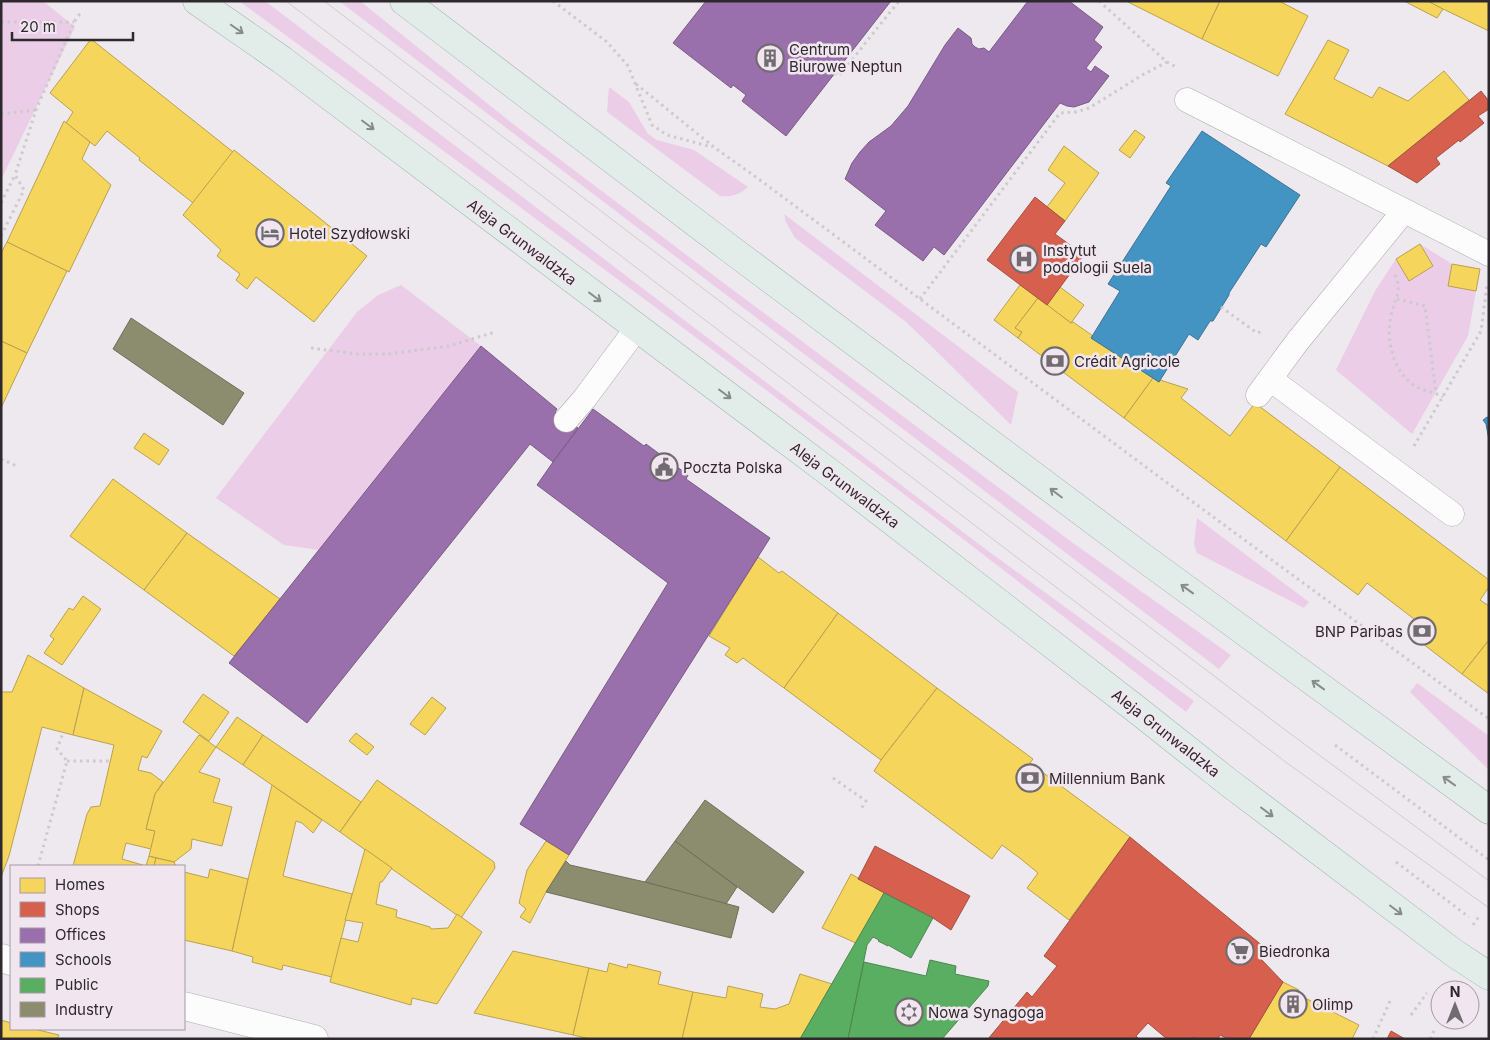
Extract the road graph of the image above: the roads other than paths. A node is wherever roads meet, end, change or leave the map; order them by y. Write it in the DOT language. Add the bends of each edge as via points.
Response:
graph roads {
  1 [pos="197,1"];
  2 [pos="404,1"];
  3 [pos="1187,100"];
  4 [pos="1404,212"];
  5 [pos="1489,254"];
  6 [pos="637,328"];
  7 [pos="566,420"];
  8 [pos="1452,514"];
  9 [pos="1489,810"];
  10 [pos="1489,976"];
  11 [pos="185,1006"];
  12 [pos="314,1039"];
  1 -- 6 [label="main road, Aleja Grunwaldzka, one-way" via="282,60"];
  9 -- 2 [label="main road, one-way" via="1141,556"];
  3 -- 4 [label="lane"];
  4 -- 5 [label="lane"];
  4 -- 8 [label="lane" via="1264,387"];
  6 -- 7 [label="lane"];
  6 -- 10 [label="main road, Aleja Grunwaldzka, one-way" via="1454,954"];
  11 -- 12 [label="street"];
}
